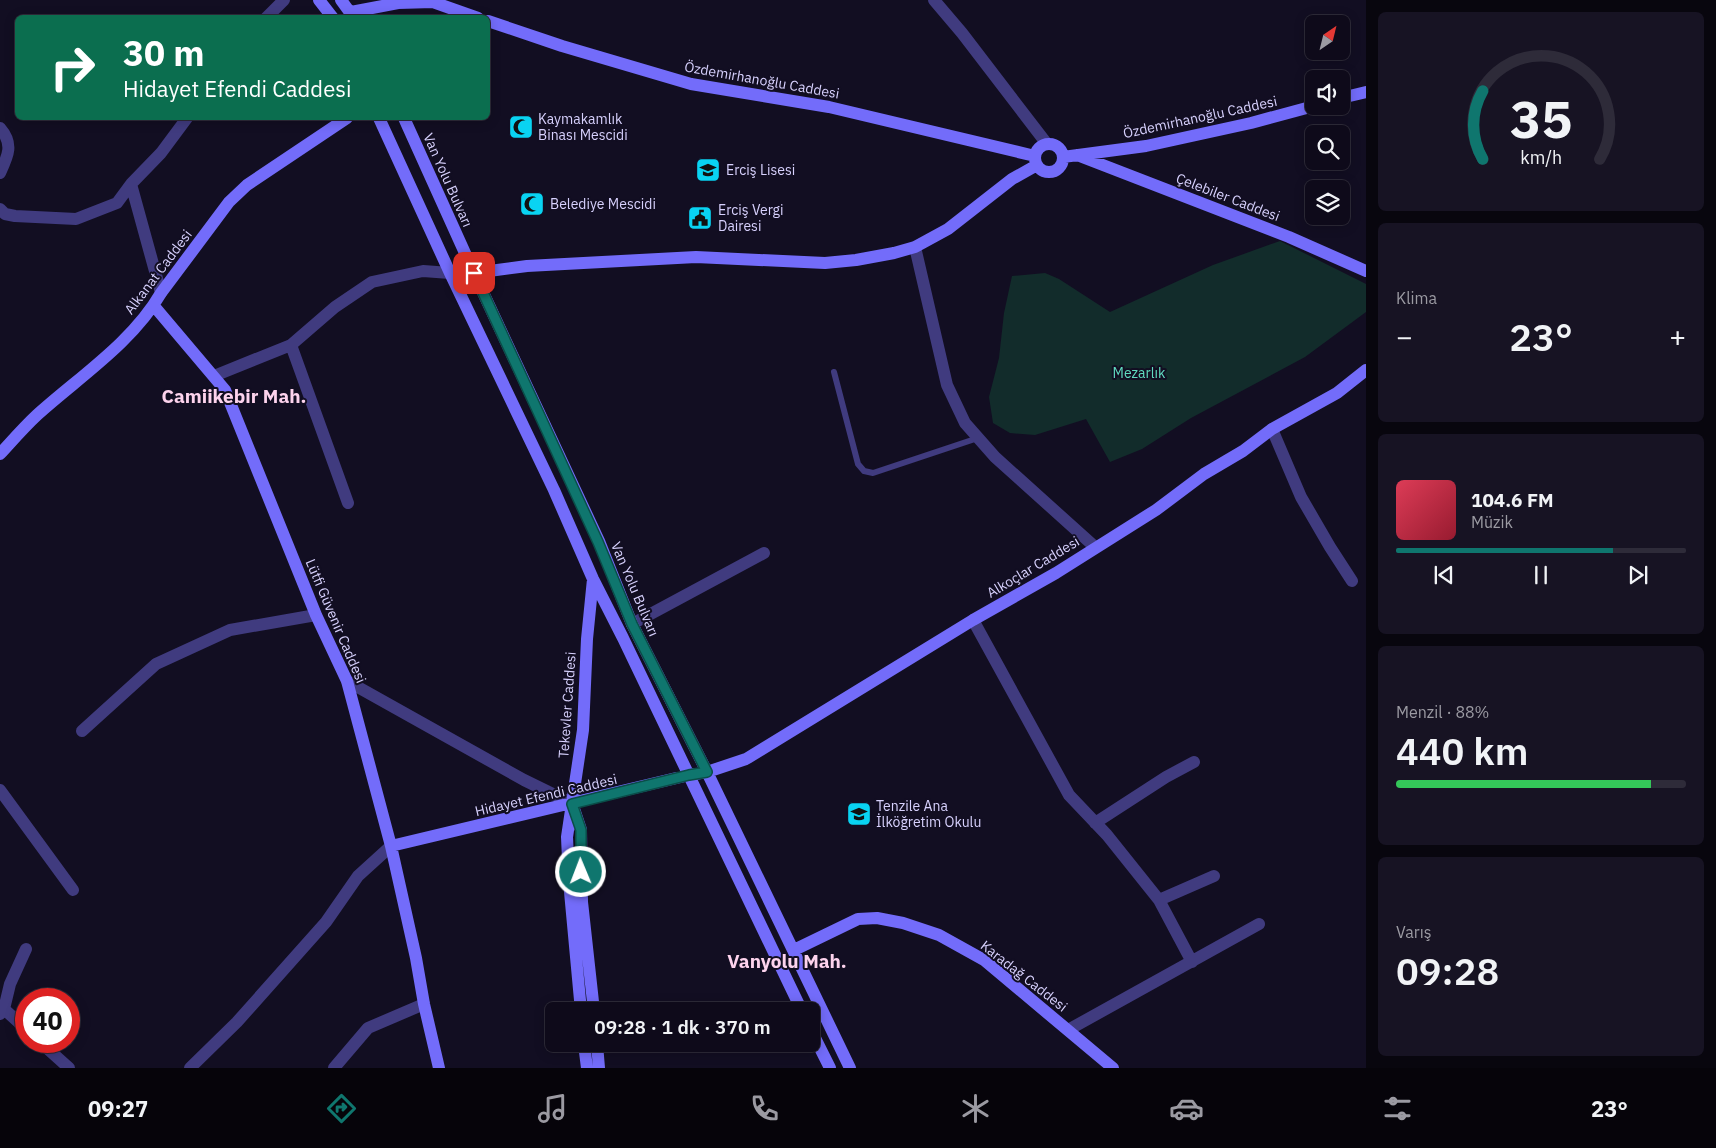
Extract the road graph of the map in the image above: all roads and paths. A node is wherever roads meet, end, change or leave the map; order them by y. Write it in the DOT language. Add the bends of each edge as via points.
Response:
graph roads {
  1 [pos="284,0"];
  2 [pos="319,0"];
  3 [pos="341,0"];
  4 [pos="934,0"];
  5 [pos="434,1"];
  6 [pos="352,14"];
  7 [pos="269,15"];
  8 [pos="331,15"];
  9 [pos="470,15"];
  10 [pos="490,22"];
  11 [pos="1366,92"];
  12 [pos="1350,96"];
  13 [pos="1305,108"];
  14 [pos="186,120"];
  15 [pos="344,120"];
  16 [pos="380,120"];
  17 [pos="405,120"];
  18 [pos="0,128"];
  19 [pos="1047,144"];
  20 [pos="1077,155"];
  21 [pos="1063,157"];
  22 [pos="1036,161"];
  23 [pos="0,174"];
  24 [pos="132,184"];
  25 [pos="0,209"];
  26 [pos="915,247"];
  27 [pos="1366,271"];
  28 [pos="450,273"];
  29 [pos="474,273"];
  30 [pos="161,293"];
  31 [pos="154,306"];
  32 [pos="291,345"];
  33 [pos="1366,370"];
  34 [pos="834,372"];
  35 [pos="214,376"];
  36 [pos="1272,429"];
  37 [pos="978,438"];
  38 [pos="0,454"];
  39 [pos="348,503"];
  40 [pos="1095,547"];
  41 [pos="764,553"];
  42 [pos="592,580"];
  43 [pos="1352,581"];
  44 [pos="316,615"];
  45 [pos="973,620"];
  46 [pos="632,624"];
  47 [pos="347,681"];
  48 [pos="82,731"];
  49 [pos="1194,762"];
  50 [pos="707,772"];
  51 [pos="689,775"];
  52 [pos="0,790"];
  53 [pos="572,804"];
  54 [pos="1095,823"];
  55 [pos="391,846"];
  56 [pos="1214,876"];
  57 [pos="73,890"];
  58 [pos="1159,900"];
  59 [pos="1259,924"];
  60 [pos="26,949"];
  61 [pos="794,950"];
  62 [pos="1192,962"];
  63 [pos="580,1002"];
  64 [pos="593,1002"];
  65 [pos="798,1002"];
  66 [pos="424,1004"];
  67 [pos="2,1011"];
  68 [pos="15,1021"];
  69 [pos="1068,1030"];
  70 [pos="820,1048"];
  71 [pos="585,1052"];
  72 [pos="598,1052"];
  73 [pos="52,1053"];
  74 [pos="69,1068"];
  75 [pos="190,1068"];
  76 [pos="334,1068"];
  77 [pos="439,1068"];
  78 [pos="587,1068"];
  79 [pos="599,1068"];
  80 [pos="830,1068"];
  81 [pos="850,1068"];
  82 [pos="1113,1068"];
  1 -- 7 [label="street"];
  2 -- 8 [label="street"];
  3 -- 6 [label="street"];
  4 -- 19 [label="street"];
  5 -- 6 [label="street" via="398,3"];
  5 -- 9 [label="street"];
  10 -- 22 [label="street, Özdemirhanoğlu Caddesi" via="691,84 830,107"];
  11 -- 12 [label="street"];
  13 -- 20 [label="street, Özdemirhanoğlu Caddesi" via="1146,146"];
  14 -- 24 [label="street"];
  15 -- 30 [label="street, Alkanat Caddesi" via="247,185 229,202"];
  16 -- 28 [label="street"];
  17 -- 29 [label="street, Van Yolu Bulvarı"];
  18 -- 23 [label="street" via="9,151"];
  19 -- 21 [label="street" via="1059,149"];
  19 -- 22 [label="street" via="1039,148"];
  20 -- 21 [label="street, Özdemirhanoğlu Caddesi"];
  20 -- 27 [label="street, Çelebiler Caddesi" via="1289,237"];
  21 -- 22 [label="street" via="1060,166 1053,171 1044,171"];
  22 -- 26 [label="street" via="948,229"];
  24 -- 25 [label="street" via="117,203 76,219 15,216"];
  24 -- 30 [label="street"];
  26 -- 29 [label="street" via="825,263 696,257 527,266"];
  26 -- 37 [label="street" via="947,384"];
  28 -- 29 [label="street"];
  28 -- 32 [label="street" via="422,271 372,282 335,307"];
  28 -- 42 [label="street" via="554,490"];
  29 -- 46 [label="street, Van Yolu Bulvarı" via="598,542"];
  30 -- 31 [label="street, Alkanat Caddesi"];
  31 -- 35 [label="street, Lütfi Güvenir Caddesi"];
  31 -- 38 [label="street, Alkanat Caddesi" via="101,361 36,416"];
  32 -- 35 [label="street"];
  32 -- 39 [label="street"];
  33 -- 36 [label="street, Alkoçlar Caddesi" via="1337,393"];
  34 -- 37 [label="lane" via="858,464 864,471 873,473"];
  35 -- 44 [label="street, Lütfi Güvenir Caddesi" via="229,398"];
  36 -- 40 [label="street, Alkoçlar Caddesi" via="1156,510"];
  36 -- 43 [label="street" via="1301,497"];
  37 -- 40 [label="street"];
  40 -- 45 [label="street, Alkoçlar Caddesi"];
  41 -- 46 [label="street"];
  42 -- 51 [label="street"];
  42 -- 53 [label="street, Tekevler Caddesi" via="583,730"];
  44 -- 47 [label="street, Lütfi Güvenir Caddesi"];
  44 -- 48 [label="street" via="230,630 156,664"];
  45 -- 50 [label="street, Alkoçlar Caddesi" via="746,759"];
  45 -- 54 [label="street" via="1069,795"];
  46 -- 50 [label="street, Van Yolu Bulvarı"];
  47 -- 53 [label="street"];
  47 -- 55 [label="street, Lütfi Güvenir Caddesi"];
  49 -- 54 [label="street"];
  50 -- 51 [label="street, Hidayet Efendi Caddesi"];
  50 -- 61 [label="street, Van Yolu Bulvarı"];
  51 -- 53 [label="street, Hidayet Efendi Caddesi"];
  51 -- 65 [label="street"];
  52 -- 57 [label="street"];
  53 -- 55 [label="street, Hidayet Efendi Caddesi"];
  53 -- 63 [label="street" via="567,837"];
  53 -- 64 [label="street, Tekevler Caddesi" via="581,830 582,902"];
  54 -- 58 [label="street"];
  55 -- 66 [label="street, Lütfi Güvenir Caddesi"];
  55 -- 75 [label="street" via="358,876 326,922 237,1022"];
  56 -- 58 [label="street"];
  58 -- 62 [label="street"];
  59 -- 62 [label="street"];
  60 -- 67 [label="street"];
  61 -- 69 [label="street, Karadağ Caddesi" via="858,919 876,918 903,923 939,935 984,960"];
  61 -- 81 [label="street, Van Yolu Bulvarı"];
  62 -- 69 [label="street"];
  66 -- 76 [label="street" via="368,1028"];
  66 -- 77 [label="street, Lütfi Güvenir Caddesi"];
  67 -- 68 [label="street"];
  69 -- 82 [label="street, Karadağ Caddesi"];
  70 -- 80 [label="street"];
  71 -- 78 [label="street"];
  72 -- 79 [label="street"];
  73 -- 74 [label="street"];
}
